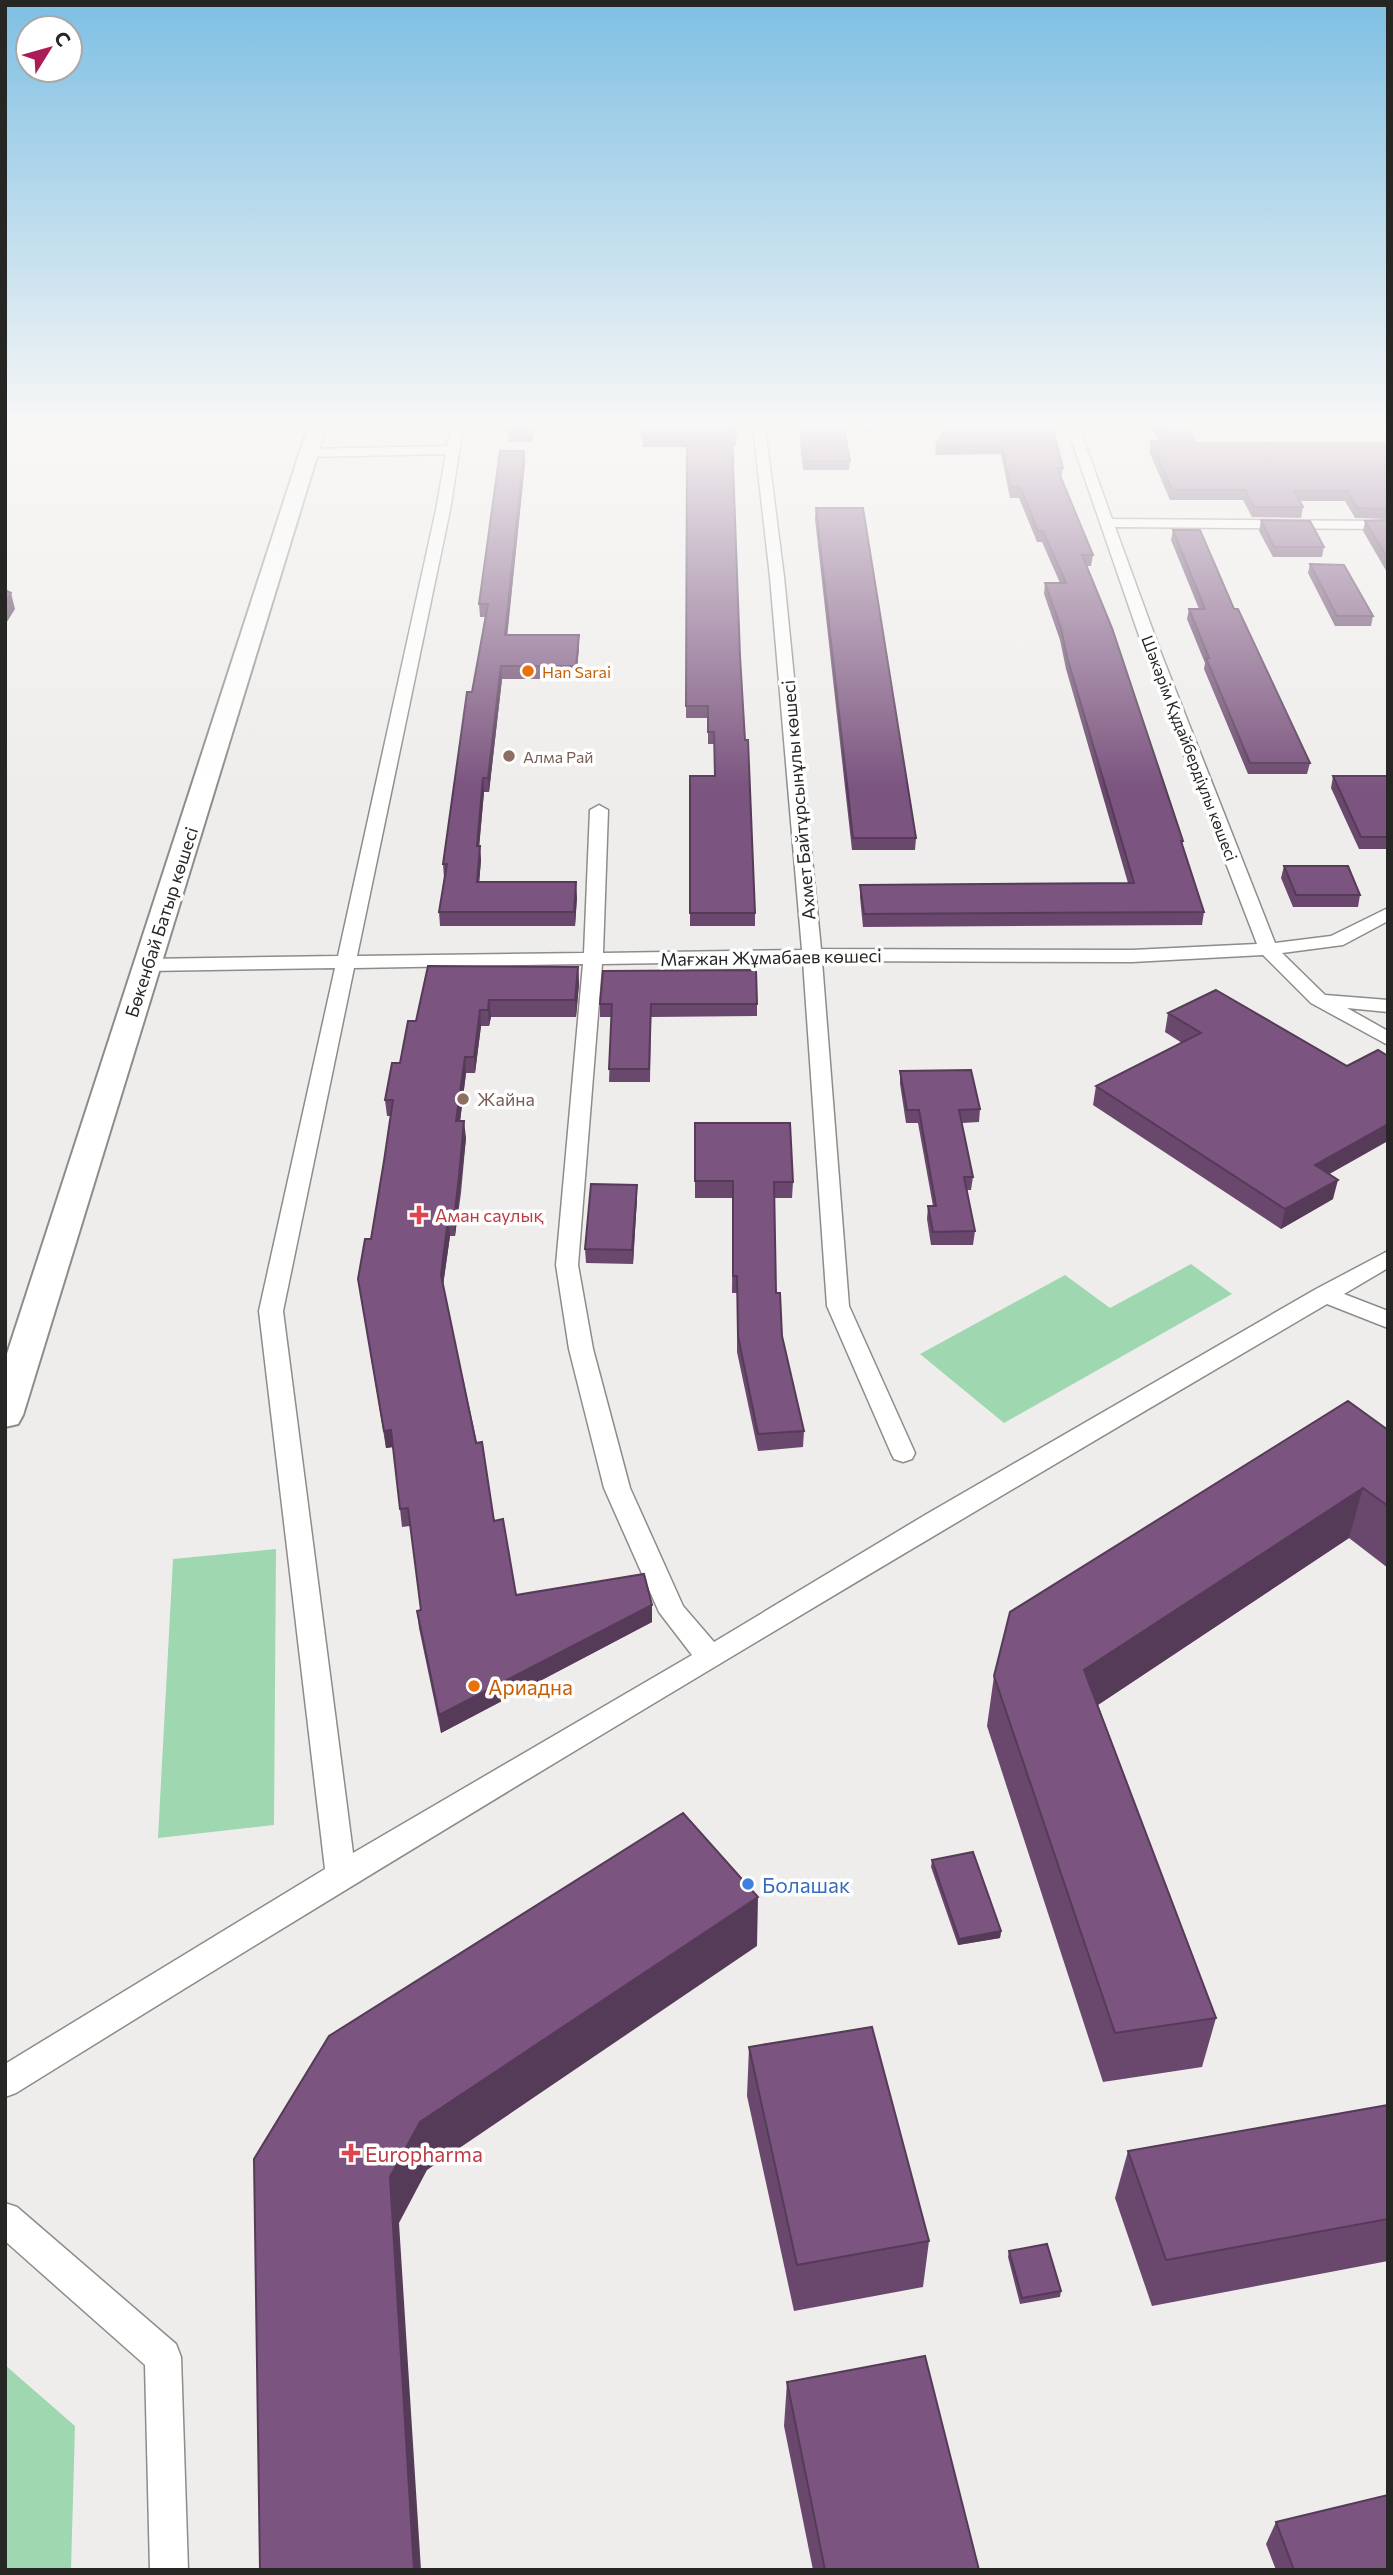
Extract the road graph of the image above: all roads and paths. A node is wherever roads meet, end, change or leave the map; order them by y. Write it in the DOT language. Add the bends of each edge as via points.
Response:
graph roads {
  1 [pos="279,547"];
  2 [pos="435,547"];
  3 [pos="773,547"];
  4 [pos="1114,547"];
  5 [pos="599,810"];
  6 [pos="1388,913"];
  7 [pos="1268,948"];
  8 [pos="812,955"];
  9 [pos="593,959"];
  10 [pos="344,963"];
  11 [pos="147,965"];
  12 [pos="1318,999"];
  13 [pos="1388,1006"];
  14 [pos="1388,1039"];
  15 [pos="1388,1258"];
  16 [pos="1324,1294"];
  17 [pos="1388,1320"];
  18 [pos="5,1415"];
  19 [pos="903,1453"];
  20 [pos="711,1658"];
  21 [pos="341,1875"];
  22 [pos="5,2082"];
  23 [pos="5,2219"];
  24 [pos="169,2570"];
  1 -- 11 [label="main road, Бөкенбай Батыр көшесі"];
  2 -- 10 [label="street"];
  3 -- 8 [label="street, Ахмет Байтұрсынұлы көшесі"];
  4 -- 7 [label="street, Шәкәрім Құдайбердіұлы көшесі"];
  5 -- 9 [label="street"];
  6 -- 7 [label="street, Мағжан Жұмабаев көшесі" via="1336,941"];
  7 -- 8 [label="street, Мағжан Жұмабаев көшесі" via="1132,956"];
  7 -- 12 [label="street"];
  8 -- 9 [label="street, Мағжан Жұмабаев көшесі"];
  8 -- 19 [label="street, Ахмет Байтұрсынұлы көшесі" via="838,1306"];
  9 -- 10 [label="street, Мағжан Жұмабаев көшесі"];
  9 -- 20 [label="street" via="567,1265 579,1337 617,1489 672,1612"];
  10 -- 11 [label="street, Мағжан Жұмабаев көшесі"];
  10 -- 21 [label="street" via="271,1311"];
  11 -- 18 [label="main road, Бөкенбай Батыр көшесі"];
  12 -- 13 [label="street"];
  12 -- 14 [label="street"];
  15 -- 16 [label="street"];
  16 -- 17 [label="street"];
  16 -- 20 [label="street"];
  20 -- 21 [label="street"];
  21 -- 22 [label="street"];
  23 -- 24 [label="street" via="163,2357"];
}
